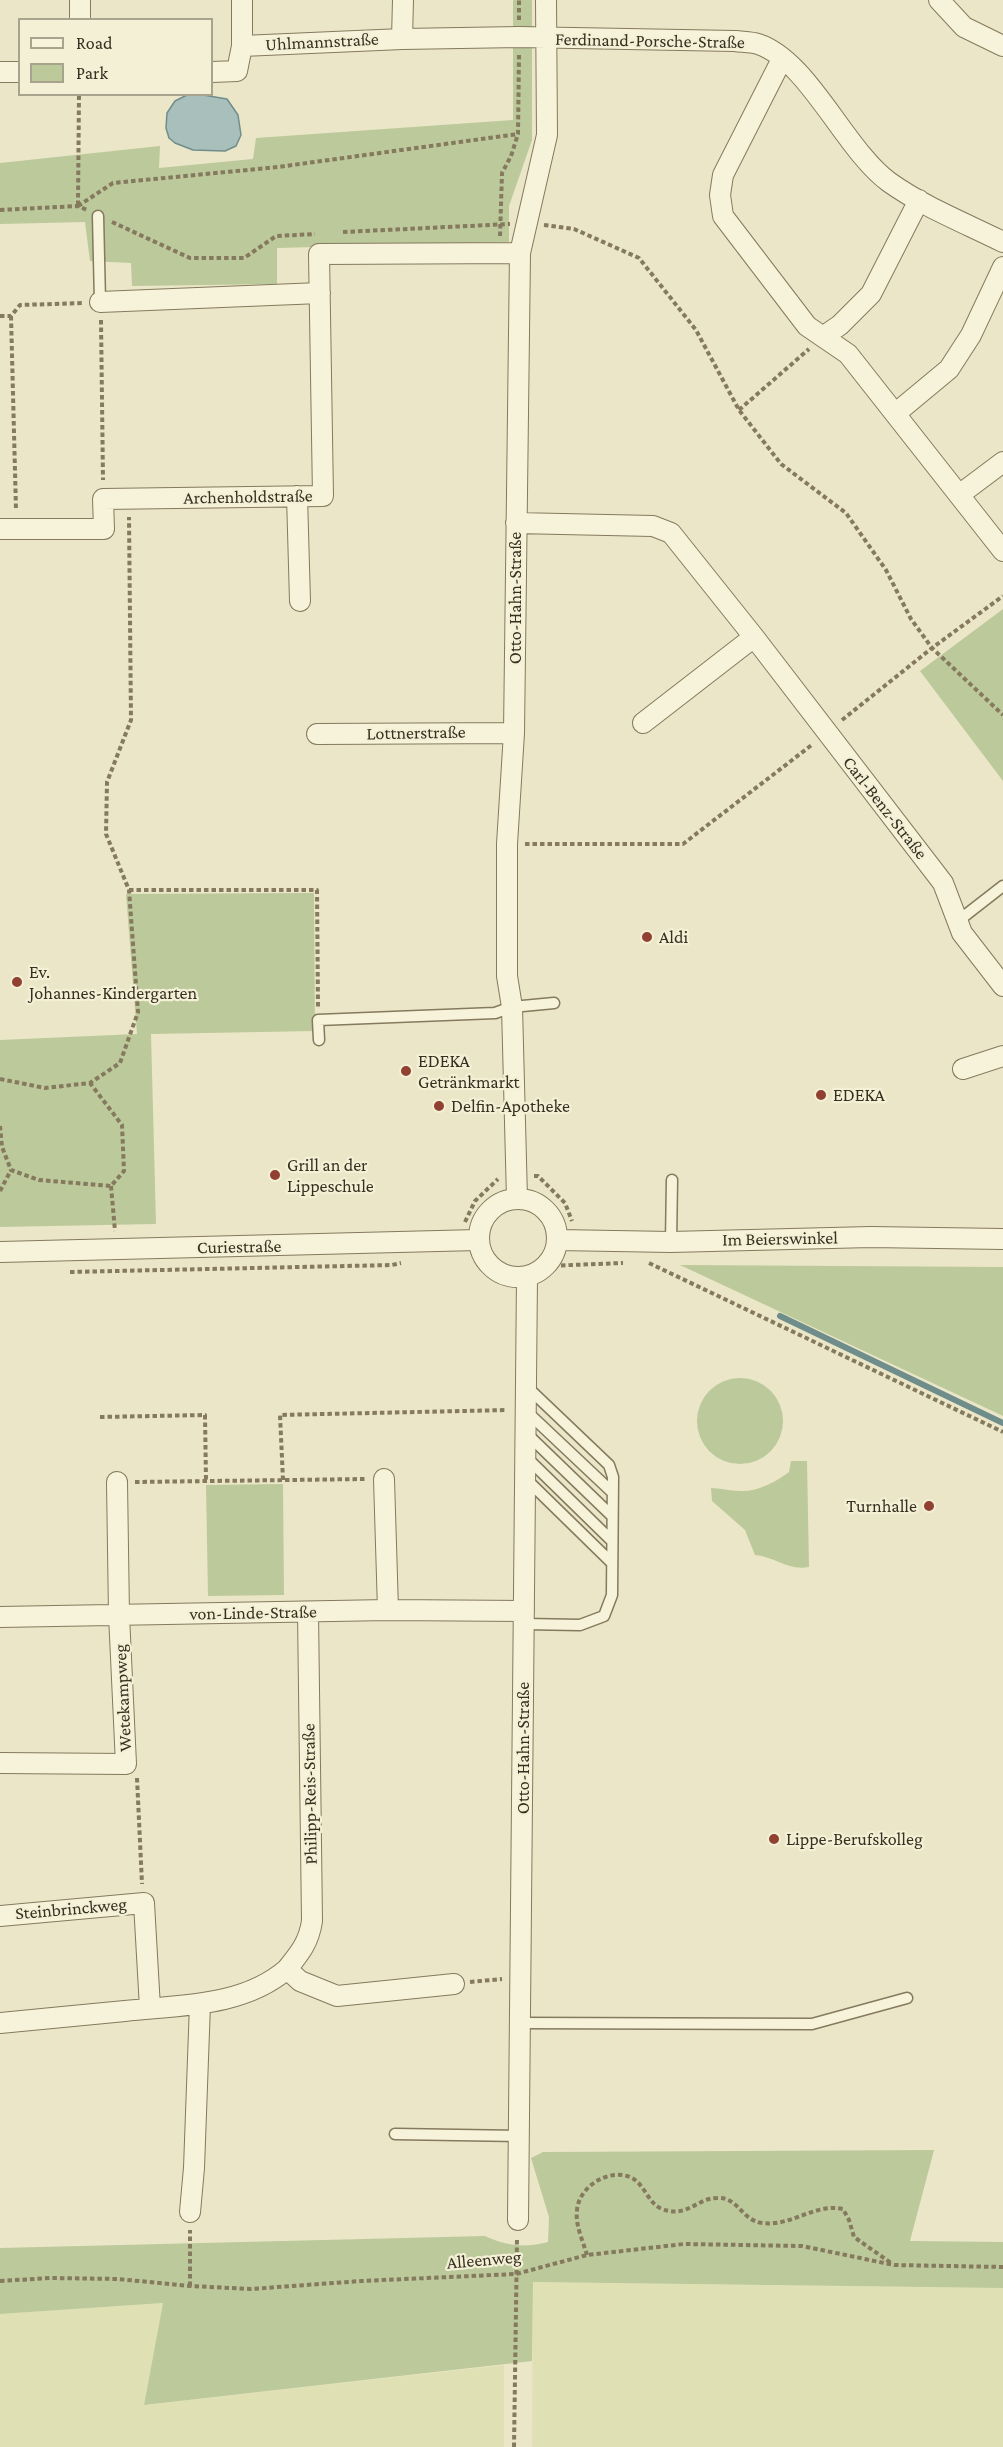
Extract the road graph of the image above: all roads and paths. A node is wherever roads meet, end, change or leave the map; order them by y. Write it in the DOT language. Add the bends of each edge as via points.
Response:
graph roads {
  1 [pos="80,0"];
  2 [pos="242,0"];
  3 [pos="403,0"];
  4 [pos="546,0"];
  5 [pos="939,0"];
  6 [pos="80,18"];
  7 [pos="545,38"];
  8 [pos="402,39"];
  9 [pos="242,46"];
  10 [pos="1003,46"];
  11 [pos="782,58"];
  12 [pos="0,72"];
  13 [pos="18,72"];
  14 [pos="213,72"];
  15 [pos="79,96"];
  16 [pos="518,134"];
  17 [pos="919,200"];
  18 [pos="78,206"];
  19 [pos="0,210"];
  20 [pos="98,216"];
  21 [pos="527,224"];
  22 [pos="335,233"];
  23 [pos="323,234"];
  24 [pos="1003,242"];
  25 [pos="520,253"];
  26 [pos="1003,267"];
  27 [pos="320,293"];
  28 [pos="100,302"];
  29 [pos="0,316"];
  30 [pos="11,316"];
  31 [pos="824,336"];
  32 [pos="739,410"];
  33 [pos="896,413"];
  34 [pos="1003,462"];
  35 [pos="960,495"];
  36 [pos="297,496"];
  37 [pos="103,499"];
  38 [pos="128,499"];
  39 [pos="516,524"];
  40 [pos="8,529"];
  41 [pos="1003,551"];
  42 [pos="1003,596"];
  43 [pos="300,601"];
  44 [pos="754,637"];
  45 [pos="932,648"];
  46 [pos="1003,715"];
  47 [pos="643,723"];
  48 [pos="514,733"];
  49 [pos="827,733"];
  50 [pos="317,734"];
  51 [pos="507,844"];
  52 [pos="1003,886"];
  53 [pos="129,890"];
  54 [pos="958,921"];
  55 [pos="1003,986"];
  56 [pos="554,1003"];
  57 [pos="512,1007"];
  58 [pos="318,1020"];
  59 [pos="319,1040"];
  60 [pos="1003,1056"];
  61 [pos="963,1069"];
  62 [pos="0,1079"];
  63 [pos="90,1083"];
  64 [pos="0,1126"];
  65 [pos="11,1170"];
  66 [pos="516,1178"];
  67 [pos="672,1180"];
  68 [pos="111,1186"];
  69 [pos="0,1191"];
  70 [pos="517,1199"];
  71 [pos="456,1222"];
  72 [pos="126,1230"];
  73 [pos="103,1231"];
  74 [pos="115,1231"];
  75 [pos="1003,1239"];
  76 [pos="478,1240"];
  77 [pos="566,1240"];
  78 [pos="671,1242"];
  79 [pos="0,1252"];
  80 [pos="629,1263"];
  81 [pos="640,1263"];
  82 [pos="546,1266"];
  83 [pos="527,1277"];
  84 [pos="525,1385"];
  85 [pos="525,1409"];
  86 [pos="100,1417"];
  87 [pos="525,1432"];
  88 [pos="1003,1432"];
  89 [pos="525,1455"];
  90 [pos="525,1478"];
  91 [pos="384,1479"];
  92 [pos="282,1480"];
  93 [pos="206,1481"];
  94 [pos="117,1482"];
  95 [pos="612,1492"];
  96 [pos="612,1516"];
  97 [pos="612,1540"];
  98 [pos="612,1563"];
  99 [pos="387,1610"];
  100 [pos="308,1612"];
  101 [pos="119,1615"];
  102 [pos="0,1617"];
  103 [pos="524,1618"];
  104 [pos="0,1763"];
  105 [pos="126,1764"];
  106 [pos="144,1903"];
  107 [pos="0,1916"];
  108 [pos="287,1969"];
  109 [pos="521,1977"];
  110 [pos="454,1984"];
  111 [pos="907,1998"];
  112 [pos="200,2004"];
  113 [pos="150,2008"];
  114 [pos="0,2023"];
  115 [pos="521,2023"];
  116 [pos="395,2133"];
  117 [pos="520,2136"];
  118 [pos="190,2212"];
  119 [pos="518,2220"];
  120 [pos="587,2255"];
  121 [pos="894,2265"];
  122 [pos="1003,2267"];
  123 [pos="516,2274"];
  124 [pos="0,2281"];
  125 [pos="190,2286"];
  126 [pos="514,2447"];
  1 -- 6 [label="street"];
  2 -- 9 [label="street, Uhlmannstraße"];
  3 -- 8 [label="street, Uhlmannstraße"];
  4 -- 7 [label="street, Otto-Hahn-Straße"];
  5 -- 10 [label="street" via="964,27"];
  7 -- 8 [label="street, Uhlmannstraße"];
  7 -- 11 [label="street, Ferdinand-Porsche-Straße" via="735,41 758,44"];
  7 -- 21 [label="street, Otto-Hahn-Straße" via="547,135"];
  8 -- 9 [label="street, Uhlmannstraße"];
  9 -- 14 [label="street, Uhlmannstraße" via="237,71"];
  11 -- 17 [label="street, Ferdinand-Porsche-Straße" via="867,162 889,182"];
  11 -- 31 [label="street" via="723,175 723,216 807,326"];
  12 -- 13 [label="street"];
  15 -- 18 [label="path"];
  16 -- 18 [label="path" via="278,167 113,183"];
  17 -- 24 [label="street, Ferdinand-Porsche-Straße"];
  17 -- 31 [label="street" via="871,294"];
  18 -- 19 [label="path"];
  18 -- 20 [label="path"];
  20 -- 23 [label="path" via="190,258 244,258 276,236"];
  20 -- 28 [label="lane"];
  21 -- 22 [label="path"];
  21 -- 25 [label="street, Otto-Hahn-Straße"];
  21 -- 32 [label="path" via="574,229 639,258 696,330"];
  25 -- 27 [label="street, Archenholdstraße" via="320,254"];
  25 -- 39 [label="street, Otto-Hahn-Straße"];
  26 -- 33 [label="street" via="971,334 949,369"];
  27 -- 28 [label="street"];
  27 -- 36 [label="street, Archenholdstraße" via="323,496"];
  28 -- 30 [label="path" via="20,305"];
  28 -- 37 [label="path"];
  29 -- 30 [label="path"];
  30 -- 40 [label="path"];
  31 -- 32 [label="path"];
  31 -- 33 [label="street" via="848,354"];
  32 -- 45 [label="path" via="781,464 846,513 886,570 911,619"];
  33 -- 35 [label="street"];
  34 -- 35 [label="street"];
  35 -- 41 [label="street"];
  36 -- 38 [label="street, Archenholdstraße"];
  36 -- 43 [label="street"];
  37 -- 38 [label="street, Archenholdstraße"];
  37 -- 40 [label="street" via="104,529"];
  38 -- 53 [label="path" via="131,720 107,782 106,834"];
  39 -- 44 [label="street, Carl-Benz-Straße" via="653,526 671,533"];
  39 -- 48 [label="street, Otto-Hahn-Straße"];
  42 -- 45 [label="path"];
  44 -- 47 [label="street"];
  44 -- 49 [label="street, Carl-Benz-Straße"];
  45 -- 46 [label="path"];
  45 -- 49 [label="path"];
  48 -- 50 [label="street, Lottnerstraße"];
  48 -- 51 [label="street, Otto-Hahn-Straße"];
  49 -- 51 [label="path" via="683,844"];
  49 -- 54 [label="street, Carl-Benz-Straße" via="943,883"];
  51 -- 57 [label="street, Otto-Hahn-Straße" via="507,976"];
  52 -- 54 [label="lane"];
  53 -- 58 [label="path" via="317,890"];
  53 -- 63 [label="path" via="138,1012 120,1063"];
  54 -- 55 [label="street, Carl-Benz-Straße" via="962,933"];
  56 -- 57 [label="lane"];
  57 -- 58 [label="lane" via="495,1013"];
  57 -- 66 [label="street, Otto-Hahn-Straße"];
  58 -- 59 [label="lane"];
  60 -- 61 [label="street"];
  62 -- 63 [label="path" via="45,1088"];
  63 -- 68 [label="path" via="122,1125 124,1171"];
  64 -- 65 [label="path" via="2,1147"];
  65 -- 68 [label="path" via="39,1180"];
  65 -- 69 [label="path"];
  66 -- 70 [label="street, Otto-Hahn-Straße"];
  66 -- 71 [label="path" via="503,1175 475,1201 467,1222"];
  66 -- 77 [label="path" via="538,1176 565,1203 573,1223"];
  67 -- 78 [label="lane"];
  68 -- 74 [label="path"];
  70 -- 76 [label="street" via="505,1201 485,1216"];
  70 -- 77 [label="street" via="540,1206"];
  72 -- 74 [label="path"];
  73 -- 74 [label="path"];
  75 -- 78 [label="street, Im Beierswinkel" via="871,1237"];
  76 -- 79 [label="street, Curiestraße"];
  76 -- 83 [label="street" via="480,1251 494,1270 516,1278"];
  77 -- 78 [label="street, Im Beierswinkel"];
  77 -- 82 [label="street"];
  80 -- 82 [label="path"];
  81 -- 88 [label="path" via="651,1263"];
  82 -- 83 [label="street"];
  83 -- 84 [label="street, Otto-Hahn-Straße"];
  84 -- 85 [label="street, Otto-Hahn-Straße"];
  84 -- 95 [label="lane" via="609,1465"];
  85 -- 87 [label="street, Otto-Hahn-Straße"];
  85 -- 92 [label="path" via="280,1415"];
  85 -- 95 [label="lane"];
  86 -- 93 [label="path" via="205,1415"];
  87 -- 89 [label="street, Otto-Hahn-Straße"];
  87 -- 96 [label="lane"];
  89 -- 90 [label="street, Otto-Hahn-Straße"];
  89 -- 97 [label="lane"];
  90 -- 98 [label="lane"];
  90 -- 103 [label="street, Otto-Hahn-Straße"];
  91 -- 92 [label="path"];
  91 -- 99 [label="street"];
  92 -- 93 [label="path"];
  93 -- 94 [label="path"];
  94 -- 101 [label="street"];
  95 -- 96 [label="lane"];
  96 -- 97 [label="lane"];
  97 -- 98 [label="lane"];
  98 -- 103 [label="lane" via="612,1595 604,1616 580,1625"];
  99 -- 100 [label="street, von-Linde-Straße"];
  99 -- 103 [label="street, von-Linde-Straße"];
  100 -- 101 [label="street, von-Linde-Straße"];
  100 -- 108 [label="street, Philipp-Reis-Straße" via="312,1921 303,1950"];
  101 -- 102 [label="street, von-Linde-Straße"];
  101 -- 105 [label="street, Wetekampweg"];
  103 -- 109 [label="street, Otto-Hahn-Straße"];
  104 -- 105 [label="street, Wetekampweg"];
  105 -- 106 [label="path" via="137,1764"];
  106 -- 107 [label="street, Steinbrinckweg"];
  106 -- 113 [label="street, Steinbrinckweg"];
  108 -- 110 [label="street" via="300,1981 337,1996"];
  108 -- 112 [label="street, Philipp-Reis-Straße" via="254,1991"];
  109 -- 110 [label="path"];
  109 -- 115 [label="street, Otto-Hahn-Straße"];
  111 -- 115 [label="lane" via="812,2024"];
  112 -- 113 [label="street, Philipp-Reis-Straße"];
  112 -- 118 [label="street"];
  113 -- 114 [label="street, Philipp-Reis-Straße"];
  115 -- 117 [label="street, Otto-Hahn-Straße"];
  116 -- 117 [label="lane"];
  117 -- 119 [label="street, Otto-Hahn-Straße"];
  118 -- 125 [label="path"];
  119 -- 123 [label="path"];
  120 -- 121 [label="path, Alleenweg" via="684,2244 802,2246"];
  120 -- 121 [label="path" via="577,2208 588,2188 602,2178 620,2174 634,2179 660,2208 676,2211 687,2211 705,2200 718,2198 733,2201 750,2221 766,2224 831,2206 843,2209 854,2237"];
  120 -- 123 [label="path, Alleenweg"];
  121 -- 122 [label="path, Alleenweg"];
  123 -- 125 [label="path, Alleenweg" via="251,2289"];
  123 -- 126 [label="path"];
  124 -- 125 [label="path, Alleenweg" via="118,2279"];
}
